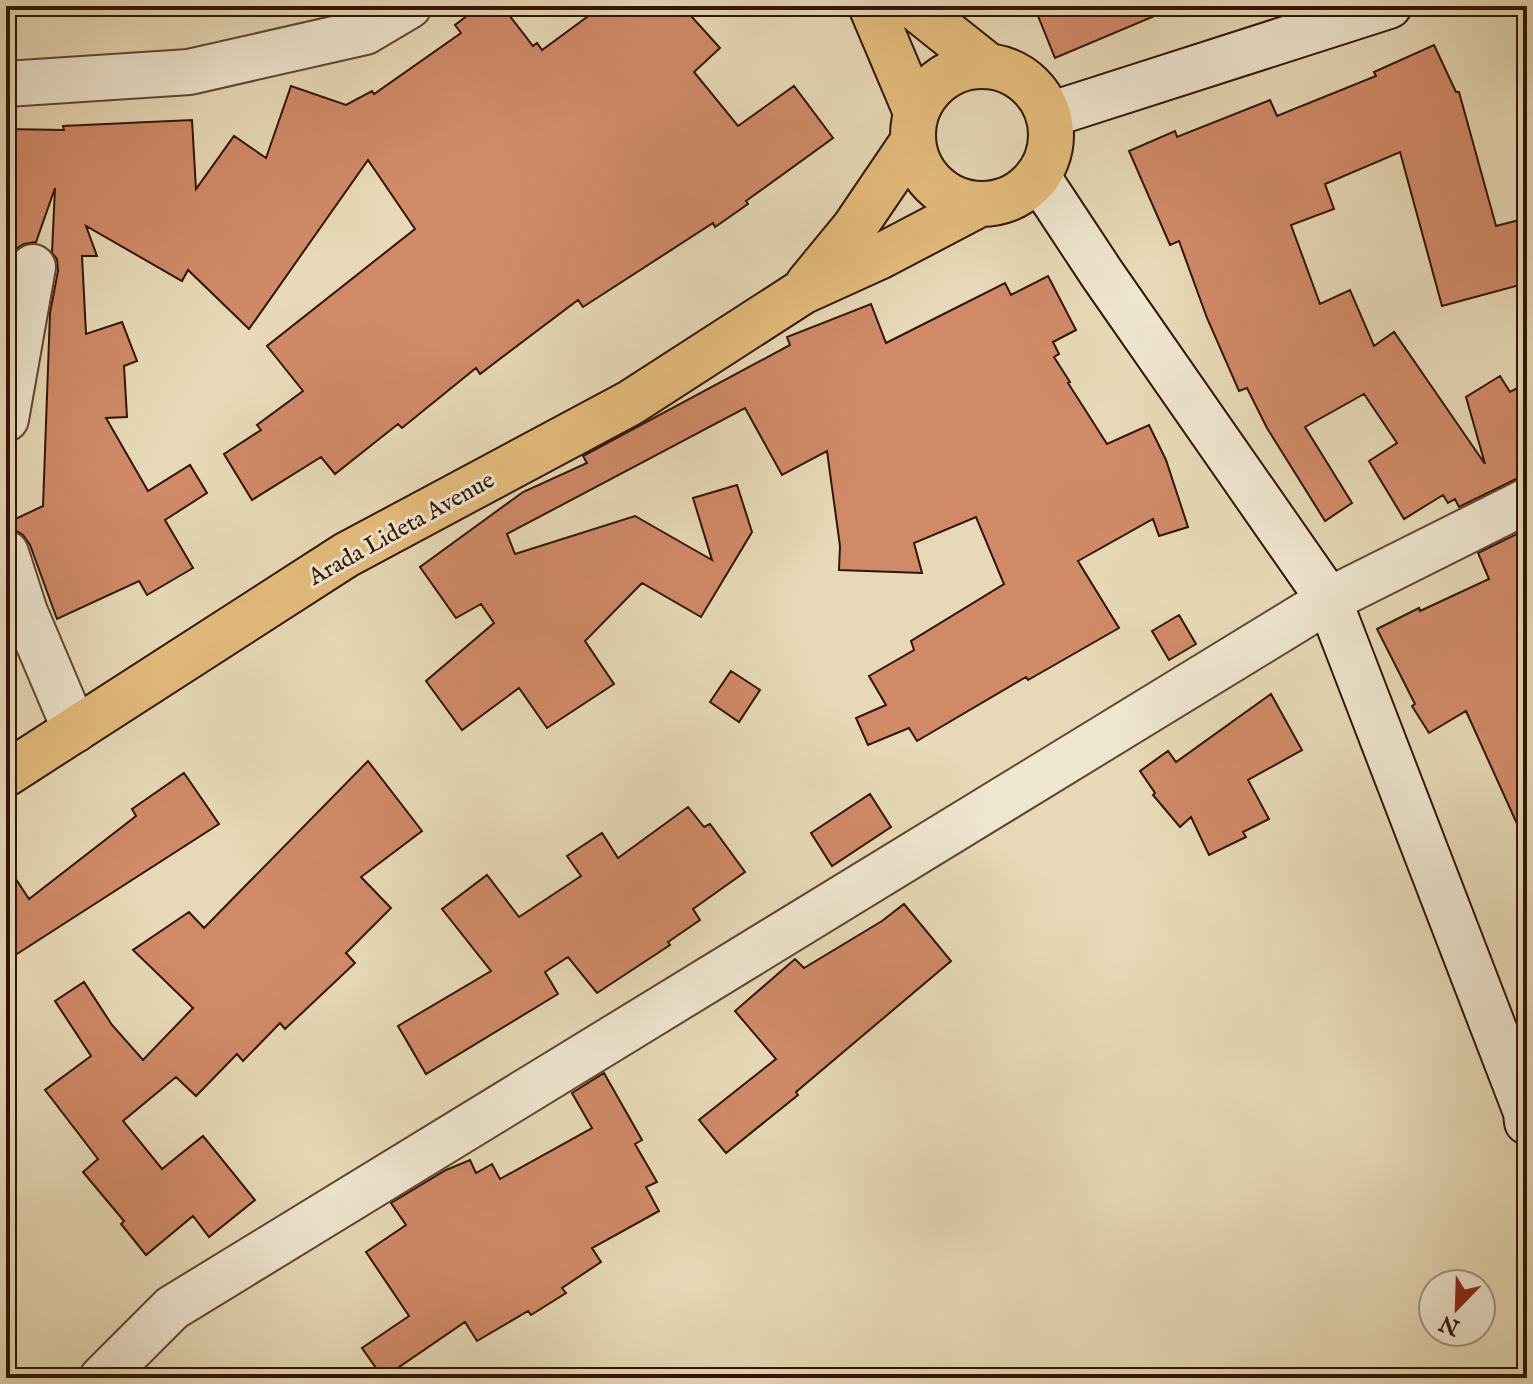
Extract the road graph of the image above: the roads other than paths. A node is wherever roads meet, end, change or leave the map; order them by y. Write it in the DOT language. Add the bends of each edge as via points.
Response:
graph roads {
  1 [pos="409,6"];
  2 [pos="871,6"];
  3 [pos="913,6"];
  4 [pos="1380,8"];
  5 [pos="987,65"];
  6 [pos="6,84"];
  7 [pos="1049,115"];
  8 [pos="913,127"];
  9 [pos="1038,177"];
  10 [pos="980,204"];
  11 [pos="33,267"];
  12 [pos="802,292"];
  13 [pos="6,419"];
  14 [pos="1527,501"];
  15 [pos="6,553"];
  16 [pos="1329,600"];
  17 [pos="75,730"];
  18 [pos="6,774"];
  19 [pos="1527,1115"];
  20 [pos="102,1378"];
  1 -- 6 [label="street" via="365,32 189,72"];
  2 -- 8 [label="highway"];
  3 -- 5 [label="highway"];
  4 -- 7 [label="street"];
  5 -- 7 [label="highway" via="1015,73 1036,90"];
  5 -- 8 [label="highway, Arada Lideta Avenue" via="960,67 936,81"];
  7 -- 9 [label="highway" via="1052,136"];
  8 -- 10 [label="highway" via="924,176 950,197"];
  8 -- 12 [label="highway, Arada Lideta Avenue" via="854,228"];
  9 -- 10 [label="highway, Arada Lideta Avenue" via="1013,198"];
  9 -- 16 [label="street"];
  10 -- 12 [label="highway, Arada Lideta Avenue"];
  11 -- 13 [label="street"];
  12 -- 17 [label="highway, Arada Lideta Avenue" via="630,403 346,555"];
  14 -- 16 [label="street"];
  15 -- 17 [label="street"];
  16 -- 19 [label="street"];
  16 -- 20 [label="street" via="172,1308"];
  17 -- 18 [label="highway, Arada Lideta Avenue"];
}
